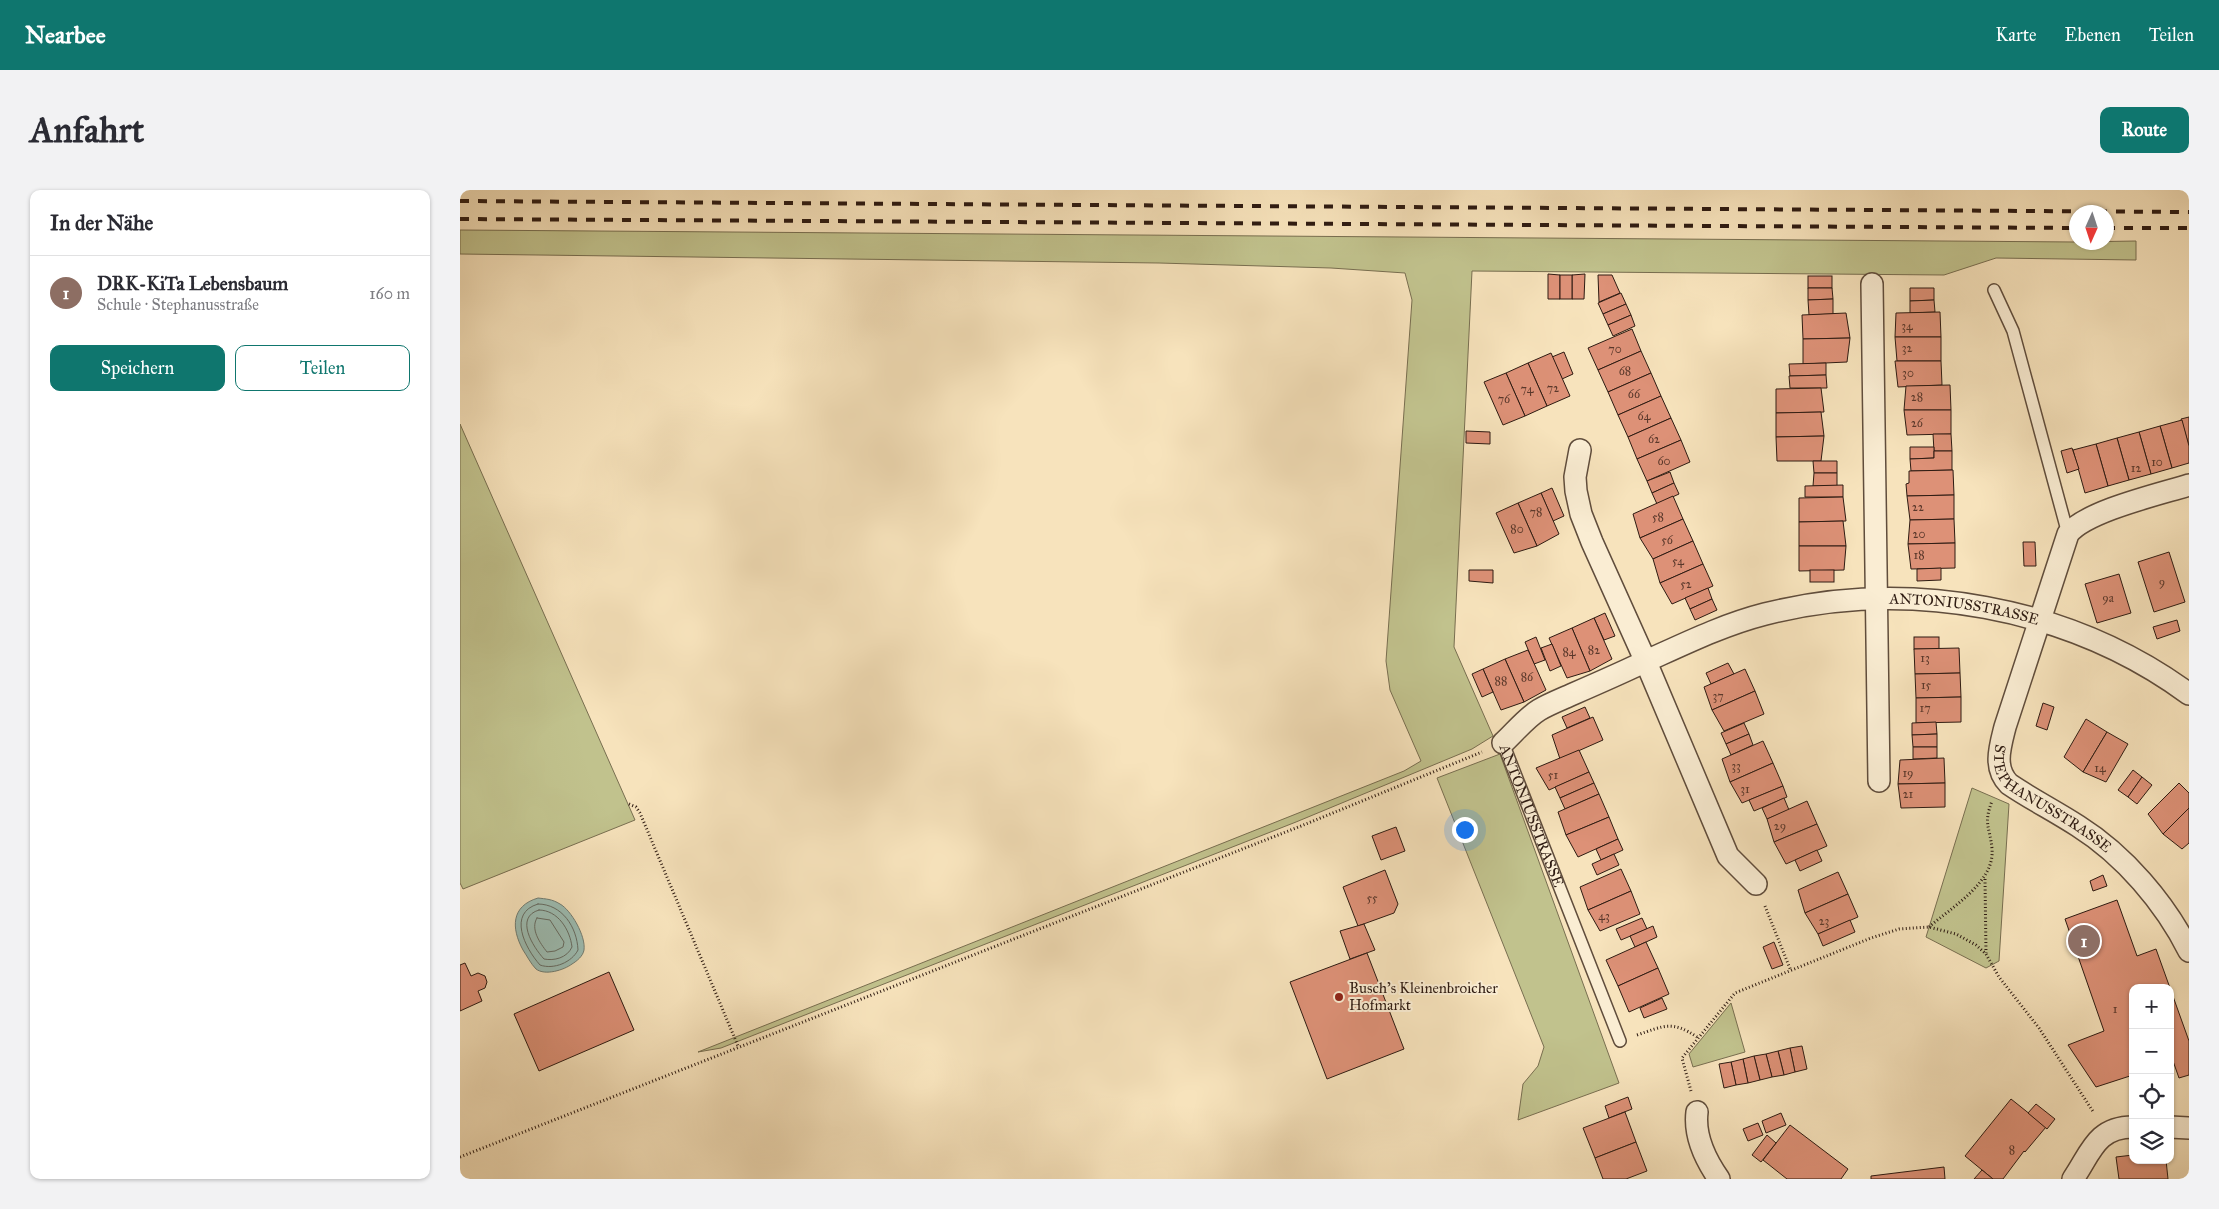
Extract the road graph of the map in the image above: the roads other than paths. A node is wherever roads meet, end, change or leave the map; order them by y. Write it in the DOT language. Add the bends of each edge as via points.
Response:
graph roads {
  1 [pos="1872,284"];
  2 [pos="1994,290"];
  3 [pos="1580,450"];
  4 [pos="2189,485"];
  5 [pos="2068,534"];
  6 [pos="1876,599"];
  7 [pos="2039,621"];
  8 [pos="1646,662"];
  9 [pos="2189,694"];
  10 [pos="1503,743"];
  11 [pos="1879,781"];
  12 [pos="1756,884"];
  13 [pos="2189,951"];
  14 [pos="1620,1041"];
  15 [pos="1697,1112"];
  16 [pos="2129,1127"];
  17 [pos="2174,1127"];
  18 [pos="2189,1128"];
  19 [pos="1719,1179"];
  20 [pos="2073,1179"];
  1 -- 6 [label="street, ANTONIUSSTRASSE"];
  2 -- 5 [label="lane" via="2013,331"];
  3 -- 8 [label="street" via="1576,477 1581,514"];
  4 -- 5 [label="street" via="2100,514 2076,526"];
  5 -- 7 [label="street, ANTONIUSSTRASSE"];
  6 -- 7 [label="street, ANTONIUSSTRASSE" via="1958,603"];
  6 -- 8 [label="street, ANTONIUSSTRASSE" via="1763,615 1706,634"];
  6 -- 11 [label="street, ANTONIUSSTRASSE"];
  7 -- 9 [label="street" via="2135,660"];
  7 -- 13 [label="street, STEPHANUSSTRASSE" via="2002,740 1999,756 2002,777 2017,790 2079,826 2107,848 2157,901"];
  8 -- 10 [label="street, ANTONIUSSTRASSE" via="1538,710"];
  8 -- 12 [label="street" via="1728,856"];
  10 -- 14 [label="lane, ANTONIUSSTRASSE"];
  15 -- 19 [label="street" via="1700,1142"];
  16 -- 20 [label="street" via="2106,1133 2094,1144"];
  17 -- 18 [label="street"];
}
